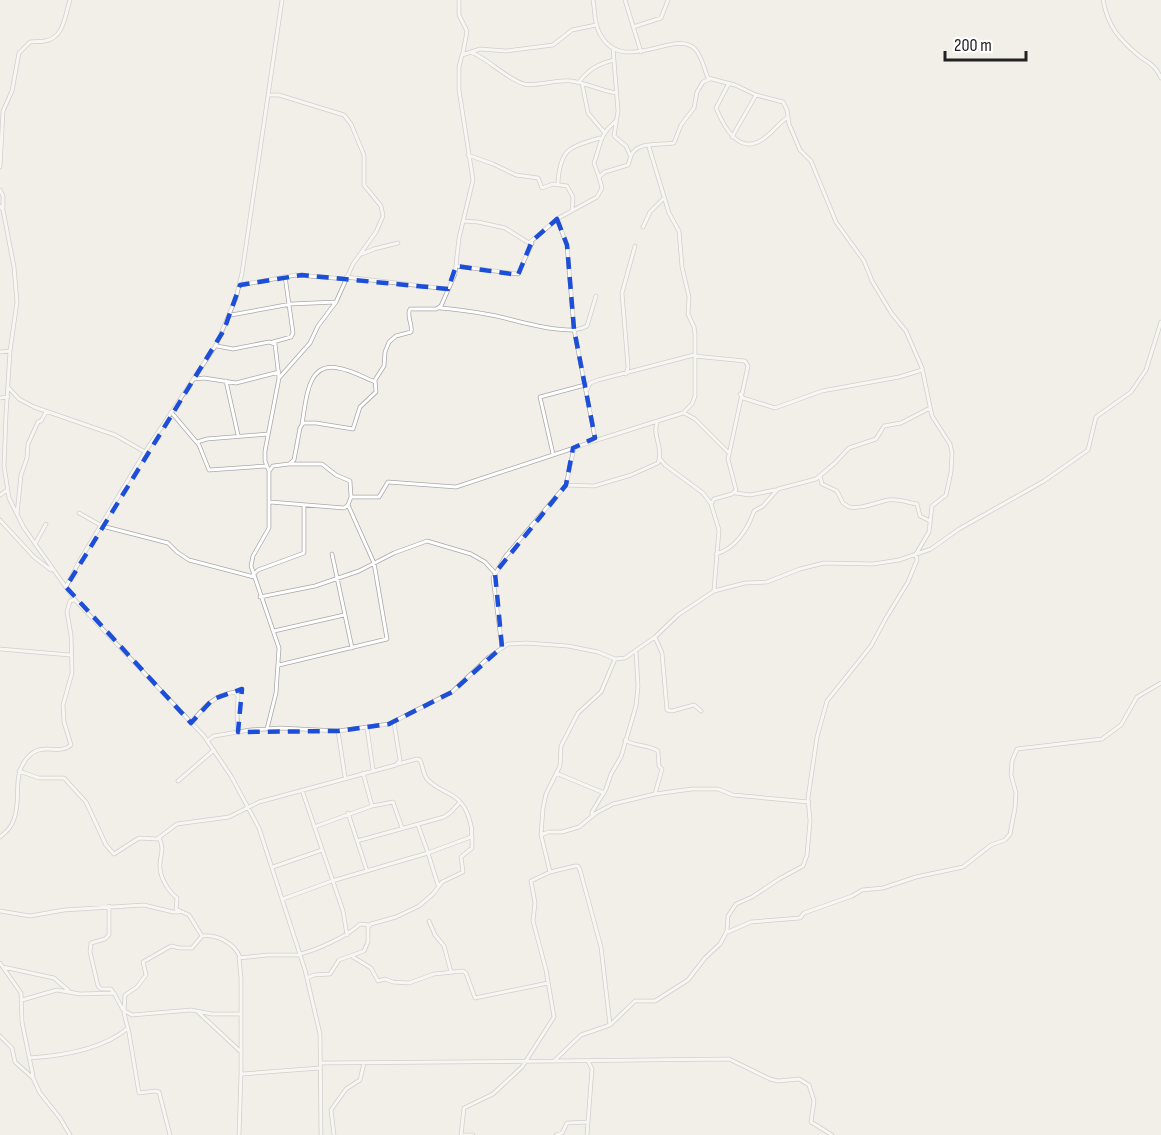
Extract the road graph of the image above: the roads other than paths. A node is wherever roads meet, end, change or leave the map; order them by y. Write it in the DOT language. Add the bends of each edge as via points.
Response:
graph roads {
  1 [pos="70,0"];
  2 [pos="282,0"];
  3 [pos="459,0"];
  4 [pos="593,0"];
  5 [pos="625,0"];
  6 [pos="668,0"];
  7 [pos="1102,0"];
  8 [pos="596,25"];
  9 [pos="632,27"];
  10 [pos="613,48"];
  11 [pos="469,51"];
  12 [pos="641,52"];
  13 [pos="462,55"];
  14 [pos="614,60"];
  15 [pos="1161,78"];
  16 [pos="710,79"];
  17 [pos="581,83"];
  18 [pos="729,84"];
  19 [pos="617,93"];
  20 [pos="269,94"];
  21 [pos="756,95"];
  22 [pos="788,117"];
  23 [pos="616,120"];
  24 [pos="604,132"];
  25 [pos="732,137"];
  26 [pos="600,138"];
  27 [pos="648,146"];
  28 [pos="468,155"];
  29 [pos="631,156"];
  30 [pos="0,167"];
  31 [pos="599,177"];
  32 [pos="558,184"];
  33 [pos="0,190"];
  34 [pos="664,198"];
  35 [pos="1,208"];
  36 [pos="572,210"];
  37 [pos="557,219"];
  38 [pos="463,221"];
  39 [pos="643,227"];
  40 [pos="532,241"];
  41 [pos="398,243"];
  42 [pos="635,246"];
  43 [pos="358,257"];
  44 [pos="456,267"];
  45 [pos="285,276"];
  46 [pos="346,278"];
  47 [pos="240,285"];
  48 [pos="447,289"];
  49 [pos="596,296"];
  50 [pos="336,302"];
  51 [pos="291,304"];
  52 [pos="438,309"];
  53 [pos="230,315"];
  54 [pos="1161,322"];
  55 [pos="574,329"];
  56 [pos="273,342"];
  57 [pos="216,345"];
  58 [pos="10,351"];
  59 [pos="0,352"];
  60 [pos="694,356"];
  61 [pos="922,370"];
  62 [pos="197,372"];
  63 [pos="279,372"];
  64 [pos="629,372"];
  65 [pos="204,378"];
  66 [pos="279,378"];
  67 [pos="192,380"];
  68 [pos="226,381"];
  69 [pos="375,382"];
  70 [pos="585,383"];
  71 [pos="590,383"];
  72 [pos="8,387"];
  73 [pos="587,391"];
  74 [pos="740,394"];
  75 [pos="8,397"];
  76 [pos="0,398"];
  77 [pos="690,408"];
  78 [pos="930,408"];
  79 [pos="46,412"];
  80 [pos="171,412"];
  81 [pos="683,413"];
  82 [pos="691,415"];
  83 [pos="657,423"];
  84 [pos="302,424"];
  85 [pos="268,434"];
  86 [pos="238,435"];
  87 [pos="594,441"];
  88 [pos="197,442"];
  89 [pos="574,448"];
  90 [pos="145,452"];
  91 [pos="729,453"];
  92 [pos="554,454"];
  93 [pos="659,461"];
  94 [pos="290,464"];
  95 [pos="267,466"];
  96 [pos="269,471"];
  97 [pos="820,476"];
  98 [pos="567,485"];
  99 [pos="778,489"];
  100 [pos="6,490"];
  101 [pos="733,493"];
  102 [pos="0,495"];
  103 [pos="351,497"];
  104 [pos="270,502"];
  105 [pos="711,504"];
  106 [pos="304,505"];
  107 [pos="348,505"];
  108 [pos="79,513"];
  109 [pos="17,515"];
  110 [pos="0,520"];
  111 [pos="930,521"];
  112 [pos="46,524"];
  113 [pos="102,526"];
  114 [pos="35,544"];
  115 [pos="332,554"];
  116 [pos="716,554"];
  117 [pos="916,554"];
  118 [pos="374,563"];
  119 [pos="51,570"];
  120 [pos="495,573"];
  121 [pos="254,576"];
  122 [pos="337,579"];
  123 [pos="67,589"];
  124 [pos="714,591"];
  125 [pos="260,597"];
  126 [pos="75,600"];
  127 [pos="68,603"];
  128 [pos="344,615"];
  129 [pos="274,631"];
  130 [pos="655,637"];
  131 [pos="502,647"];
  132 [pos="352,648"];
  133 [pos="0,649"];
  134 [pos="636,651"];
  135 [pos="70,655"];
  136 [pos="615,659"];
  137 [pos="279,664"];
  138 [pos="1161,683"];
  139 [pos="701,711"];
  140 [pos="191,723"];
  141 [pos="394,723"];
  142 [pos="367,728"];
  143 [pos="267,729"];
  144 [pos="338,731"];
  145 [pos="238,732"];
  146 [pos="625,740"];
  147 [pos="207,741"];
  148 [pos="214,750"];
  149 [pos="396,765"];
  150 [pos="373,770"];
  151 [pos="19,771"];
  152 [pos="363,773"];
  153 [pos="556,773"];
  154 [pos="345,777"];
  155 [pos="178,781"];
  156 [pos="302,790"];
  157 [pos="604,793"];
  158 [pos="655,795"];
  159 [pos="460,802"];
  160 [pos="809,802"];
  161 [pos="372,806"];
  162 [pos="249,808"];
  163 [pos="348,813"];
  164 [pos="592,816"];
  165 [pos="418,825"];
  166 [pos="314,827"];
  167 [pos="402,828"];
  168 [pos="541,835"];
  169 [pos="472,836"];
  170 [pos="0,837"];
  171 [pos="159,838"];
  172 [pos="357,841"];
  173 [pos="322,850"];
  174 [pos="428,853"];
  175 [pos="273,867"];
  176 [pos="367,871"];
  177 [pos="550,872"];
  178 [pos="333,881"];
  179 [pos="438,885"];
  180 [pos="283,899"];
  181 [pos="110,906"];
  182 [pos="0,911"];
  183 [pos="179,912"];
  184 [pos="429,921"];
  185 [pos="369,925"];
  186 [pos="727,933"];
  187 [pos="347,934"];
  188 [pos="202,936"];
  189 [pos="300,955"];
  190 [pos="352,956"];
  191 [pos="240,957"];
  192 [pos="1,965"];
  193 [pos="451,972"];
  194 [pos="307,978"];
  195 [pos="548,983"];
  196 [pos="70,991"];
  197 [pos="114,993"];
  198 [pos="22,1000"];
  199 [pos="123,1011"];
  200 [pos="196,1011"];
  201 [pos="241,1014"];
  202 [pos="610,1025"];
  203 [pos="128,1028"];
  204 [pos="0,1036"];
  205 [pos="241,1052"];
  206 [pos="29,1058"];
  207 [pos="554,1061"];
  208 [pos="588,1061"];
  209 [pos="526,1062"];
  210 [pos="364,1063"];
  211 [pos="320,1066"];
  212 [pos="241,1074"];
  213 [pos="33,1078"];
  214 [pos="588,1122"];
  215 [pos="70,1135"];
  216 [pos="170,1135"];
  217 [pos="239,1135"];
  218 [pos="321,1135"];
  219 [pos="334,1135"];
  220 [pos="461,1135"];
  221 [pos="473,1135"];
  222 [pos="556,1135"];
  223 [pos="587,1135"];
  224 [pos="832,1135"];
  1 -- 30 [label="street" via="57,34 48,40 30,42 19,53 12,91 3,111"];
  2 -- 20 [label="street"];
  3 -- 13 [label="street" via="459,15 466,32"];
  4 -- 8 [label="street"];
  5 -- 9 [label="street"];
  6 -- 9 [label="street" via="659,20"];
  7 -- 15 [label="street" via="1112,29 1155,66"];
  8 -- 10 [label="street"];
  8 -- 11 [label="street" via="572,30 553,45"];
  9 -- 12 [label="street"];
  10 -- 12 [label="street"];
  10 -- 14 [label="street"];
  11 -- 13 [label="street"];
  11 -- 17 [label="street" via="527,84 562,80"];
  12 -- 16 [label="street" via="676,42 686,44 695,49"];
  13 -- 28 [label="street" via="459,90"];
  14 -- 17 [label="street" via="587,72"];
  14 -- 19 [label="street"];
  16 -- 18 [label="street"];
  16 -- 27 [label="street" via="697,92 694,108 674,143"];
  17 -- 19 [label="street"];
  17 -- 24 [label="street" via="588,113"];
  18 -- 21 [label="street"];
  18 -- 25 [label="street" via="716,108"];
  19 -- 23 [label="street"];
  20 -- 43 [label="street" via="337,112 351,124 364,155 364,184 383,213 376,232"];
  20 -- 47 [label="street"];
  21 -- 22 [label="street" via="783,102"];
  21 -- 25 [label="street"];
  22 -- 25 [label="street" via="753,144"];
  22 -- 61 [label="street" via="800,150 819,175 836,222 906,331"];
  23 -- 24 [label="street"];
  23 -- 29 [label="street" via="614,138 626,146"];
  24 -- 26 [label="street"];
  26 -- 31 [label="street" via="594,163"];
  26 -- 32 [label="street" via="563,155"];
  27 -- 29 [label="street" via="636,149"];
  27 -- 34 [label="street"];
  28 -- 32 [label="street" via="516,175 538,178 541,188"];
  28 -- 38 [label="street" via="473,180"];
  29 -- 31 [label="street" via="628,165"];
  31 -- 36 [label="street" via="601,193"];
  32 -- 36 [label="street" via="569,188"];
  33 -- 35 [label="street"];
  34 -- 39 [label="street" via="650,212"];
  34 -- 60 [label="street" via="681,238 688,314 694,327"];
  35 -- 58 [label="street" via="17,296"];
  36 -- 37 [label="street"];
  37 -- 40 [label="street"];
  37 -- 55 [label="street" via="567,245"];
  38 -- 40 [label="street" via="504,228 526,242"];
  38 -- 44 [label="street"];
  40 -- 44 [label="street" via="518,274"];
  41 -- 43 [label="street"];
  42 -- 64 [label="street" via="622,293"];
  43 -- 46 [label="street"];
  44 -- 48 [label="street"];
  45 -- 46 [label="street"];
  45 -- 47 [label="street"];
  45 -- 51 [label="street"];
  46 -- 48 [label="street"];
  46 -- 50 [label="street"];
  47 -- 53 [label="street"];
  48 -- 52 [label="street"];
  49 -- 55 [label="street" via="587,327"];
  50 -- 51 [label="street"];
  50 -- 66 [label="street" via="310,343"];
  51 -- 53 [label="street"];
  51 -- 56 [label="street" via="292,335"];
  52 -- 55 [label="street"];
  52 -- 69 [label="street" via="410,309 411,332 389,342 384,366"];
  53 -- 57 [label="street"];
  54 -- 117 [label="street" via="1146,370 1129,393 1096,417 1088,450 1044,481 931,549"];
  55 -- 70 [label="street"];
  56 -- 57 [label="street" via="233,349"];
  56 -- 63 [label="street"];
  57 -- 62 [label="street"];
  58 -- 59 [label="street"];
  58 -- 72 [label="street"];
  60 -- 64 [label="street"];
  60 -- 74 [label="street" via="746,362"];
  60 -- 77 [label="street" via="695,396"];
  61 -- 74 [label="street" via="822,391 775,408"];
  61 -- 78 [label="street"];
  62 -- 65 [label="street"];
  62 -- 67 [label="street"];
  63 -- 66 [label="street"];
  63 -- 68 [label="street"];
  64 -- 71 [label="street"];
  65 -- 67 [label="street"];
  65 -- 68 [label="street"];
  66 -- 85 [label="street"];
  67 -- 80 [label="street"];
  68 -- 86 [label="street"];
  69 -- 84 [label="street" via="376,392 360,407 353,429"];
  69 -- 84 [label="street" via="339,368 320,370 310,380"];
  70 -- 71 [label="street"];
  70 -- 73 [label="street"];
  70 -- 92 [label="street" via="540,397"];
  71 -- 73 [label="street"];
  72 -- 75 [label="street"];
  72 -- 79 [label="street" via="22,401"];
  73 -- 87 [label="street"];
  74 -- 91 [label="street"];
  75 -- 76 [label="street"];
  75 -- 100 [label="street"];
  77 -- 81 [label="street"];
  77 -- 82 [label="street"];
  78 -- 97 [label="street" via="901,423 884,426 876,439 849,448"];
  78 -- 111 [label="street" via="952,453 946,495 932,506"];
  79 -- 90 [label="street" via="115,435"];
  79 -- 109 [label="street" via="28,440"];
  80 -- 88 [label="street"];
  80 -- 90 [label="street"];
  81 -- 82 [label="street"];
  81 -- 83 [label="street"];
  82 -- 91 [label="street"];
  83 -- 87 [label="street"];
  83 -- 93 [label="street"];
  84 -- 94 [label="street" via="296,456"];
  85 -- 86 [label="street"];
  85 -- 95 [label="street"];
  86 -- 88 [label="street"];
  87 -- 89 [label="street"];
  88 -- 95 [label="street" via="211,470"];
  89 -- 92 [label="street"];
  89 -- 98 [label="street"];
  90 -- 113 [label="street"];
  91 -- 101 [label="street" via="736,487"];
  92 -- 103 [label="street" via="456,487 388,482 379,497"];
  93 -- 98 [label="street" via="631,475 594,486"];
  93 -- 105 [label="street"];
  94 -- 96 [label="street" via="273,466"];
  94 -- 103 [label="street" via="322,464 350,481"];
  95 -- 96 [label="street"];
  96 -- 104 [label="street"];
  97 -- 99 [label="street"];
  97 -- 111 [label="street" via="822,484 837,491 849,507 903,500 917,504 920,516"];
  98 -- 120 [label="street"];
  99 -- 101 [label="street" via="750,495"];
  99 -- 116 [label="street" via="754,511 735,544"];
  100 -- 102 [label="street"];
  100 -- 109 [label="street"];
  101 -- 105 [label="street" via="714,499"];
  103 -- 107 [label="street"];
  104 -- 106 [label="street"];
  104 -- 121 [label="street" via="269,528 253,556"];
  105 -- 116 [label="street" via="718,525"];
  106 -- 107 [label="street"];
  106 -- 121 [label="street" via="304,553 258,570"];
  107 -- 118 [label="street"];
  108 -- 113 [label="street"];
  109 -- 114 [label="street"];
  110 -- 119 [label="street"];
  111 -- 117 [label="street" via="929,532"];
  112 -- 114 [label="street"];
  113 -- 121 [label="street" via="163,541 189,560"];
  113 -- 123 [label="street"];
  114 -- 123 [label="street"];
  115 -- 122 [label="street"];
  116 -- 124 [label="street"];
  117 -- 124 [label="street" via="873,564 824,563 767,582"];
  117 -- 160 [label="street" via="908,582 872,646 827,701"];
  118 -- 120 [label="street" via="413,544 432,541 482,559"];
  118 -- 122 [label="street"];
  118 -- 132 [label="street" via="388,637"];
  120 -- 131 [label="street" via="493,585"];
  121 -- 125 [label="street"];
  122 -- 125 [label="street"];
  122 -- 128 [label="street"];
  123 -- 126 [label="street"];
  123 -- 127 [label="street"];
  124 -- 130 [label="street" via="678,615"];
  125 -- 129 [label="street"];
  126 -- 127 [label="street"];
  126 -- 140 [label="street"];
  127 -- 135 [label="street"];
  128 -- 129 [label="street"];
  128 -- 132 [label="street"];
  129 -- 137 [label="street"];
  130 -- 134 [label="street"];
  130 -- 139 [label="street" via="662,653 667,710 694,705"];
  131 -- 136 [label="street" via="518,643 568,646"];
  131 -- 141 [label="street" via="452,692"];
  132 -- 137 [label="street"];
  133 -- 135 [label="street"];
  134 -- 136 [label="street"];
  134 -- 146 [label="street" via="638,698"];
  135 -- 151 [label="street" via="71,678 63,705 71,745 63,750 37,750"];
  136 -- 153 [label="street" via="602,692 578,713 568,731"];
  137 -- 143 [label="street"];
  138 -- 186 [label="street" via="1137,697 1121,725 1102,739 1017,749 1012,761 1016,793 1010,834 963,867 862,890 805,912 800,918 751,922"];
  140 -- 145 [label="street" via="209,702 235,692"];
  140 -- 147 [label="street"];
  141 -- 142 [label="street"];
  141 -- 149 [label="street" via="400,758"];
  142 -- 144 [label="street"];
  142 -- 150 [label="street"];
  143 -- 144 [label="street"];
  143 -- 145 [label="street"];
  144 -- 154 [label="street"];
  145 -- 147 [label="street"];
  146 -- 157 [label="street"];
  146 -- 158 [label="street" via="658,751 662,769"];
  147 -- 148 [label="street"];
  148 -- 155 [label="street"];
  148 -- 162 [label="street"];
  149 -- 150 [label="street"];
  149 -- 159 [label="street" via="418,759 427,778"];
  150 -- 152 [label="street"];
  151 -- 170 [label="street" via="15,819"];
  151 -- 171 [label="street" via="39,778 64,778 86,802 113,854 139,838"];
  152 -- 154 [label="street"];
  152 -- 161 [label="street"];
  153 -- 157 [label="street"];
  153 -- 168 [label="street" via="543,808"];
  154 -- 156 [label="street"];
  156 -- 162 [label="street"];
  156 -- 166 [label="street"];
  157 -- 164 [label="street"];
  158 -- 160 [label="street" via="712,788 733,795"];
  158 -- 164 [label="street" via="613,804"];
  159 -- 165 [label="street" via="448,815"];
  159 -- 169 [label="street" via="467,812"];
  160 -- 186 [label="street" via="803,866 736,904 728,916"];
  161 -- 163 [label="street"];
  161 -- 167 [label="street" via="394,803"];
  162 -- 171 [label="street" via="229,817 177,824"];
  162 -- 175 [label="street"];
  163 -- 166 [label="street"];
  163 -- 172 [label="street"];
  164 -- 168 [label="street" via="579,827"];
  165 -- 167 [label="street"];
  165 -- 174 [label="street"];
  166 -- 173 [label="street"];
  167 -- 172 [label="street"];
  168 -- 177 [label="street"];
  169 -- 174 [label="street"];
  169 -- 179 [label="street" via="472,848 461,857 464,872"];
  171 -- 183 [label="street" via="163,848 161,872 170,893 177,898 175,906"];
  172 -- 176 [label="street"];
  173 -- 175 [label="street"];
  173 -- 178 [label="street"];
  174 -- 176 [label="street"];
  174 -- 179 [label="street"];
  175 -- 180 [label="street"];
  176 -- 178 [label="street"];
  177 -- 195 [label="street" via="531,881 533,921"];
  177 -- 202 [label="street" via="577,866 580,870 601,947"];
  178 -- 180 [label="street"];
  178 -- 187 [label="street"];
  179 -- 185 [label="street" via="419,906"];
  180 -- 189 [label="street"];
  181 -- 182 [label="street" via="30,916"];
  181 -- 183 [label="street" via="144,905"];
  181 -- 197 [label="street" via="109,935 91,943 90,952 98,986"];
  183 -- 188 [label="street" via="189,915"];
  184 -- 193 [label="street" via="444,946"];
  185 -- 187 [label="street" via="360,924"];
  185 -- 190 [label="street" via="366,949"];
  186 -- 202 [label="street" via="688,980 655,1001 635,1002"];
  187 -- 189 [label="street"];
  188 -- 191 [label="street" via="211,935 230,944"];
  188 -- 199 [label="street" via="192,948 171,946 145,959 145,977 125,995"];
  189 -- 191 [label="street"];
  189 -- 194 [label="street"];
  190 -- 193 [label="street" via="368,965 378,981 409,983"];
  190 -- 194 [label="street" via="338,961 330,974"];
  191 -- 201 [label="street"];
  192 -- 196 [label="street" via="54,978"];
  192 -- 198 [label="street" via="20,990"];
  193 -- 195 [label="street" via="465,971 475,998"];
  194 -- 211 [label="street" via="320,1034"];
  195 -- 209 [label="street" via="554,1017"];
  196 -- 197 [label="street"];
  196 -- 198 [label="street"];
  197 -- 199 [label="street"];
  198 -- 206 [label="street"];
  199 -- 200 [label="street" via="136,1015"];
  199 -- 203 [label="street"];
  200 -- 201 [label="street"];
  200 -- 205 [label="street"];
  201 -- 205 [label="street"];
  202 -- 207 [label="street" via="581,1035"];
  203 -- 206 [label="street" via="108,1041 79,1050"];
  203 -- 216 [label="street" via="139,1093 159,1092"];
  204 -- 213 [label="street" via="12,1048 15,1062"];
  205 -- 212 [label="street"];
  206 -- 213 [label="street"];
  207 -- 208 [label="street"];
  207 -- 209 [label="street"];
  208 -- 214 [label="street" via="592,1069"];
  208 -- 224 [label="street" via="729,1059 774,1081 799,1079 811,1089 812,1122"];
  209 -- 210 [label="street"];
  209 -- 220 [label="street" via="493,1094 464,1108"];
  210 -- 211 [label="street"];
  210 -- 219 [label="street" via="360,1078 331,1110"];
  211 -- 212 [label="street"];
  211 -- 218 [label="street"];
  212 -- 217 [label="street"];
  213 -- 215 [label="street"];
  214 -- 222 [label="street" via="567,1123 562,1133"];
  214 -- 223 [label="street"];
  220 -- 221 [label="street"];
}
